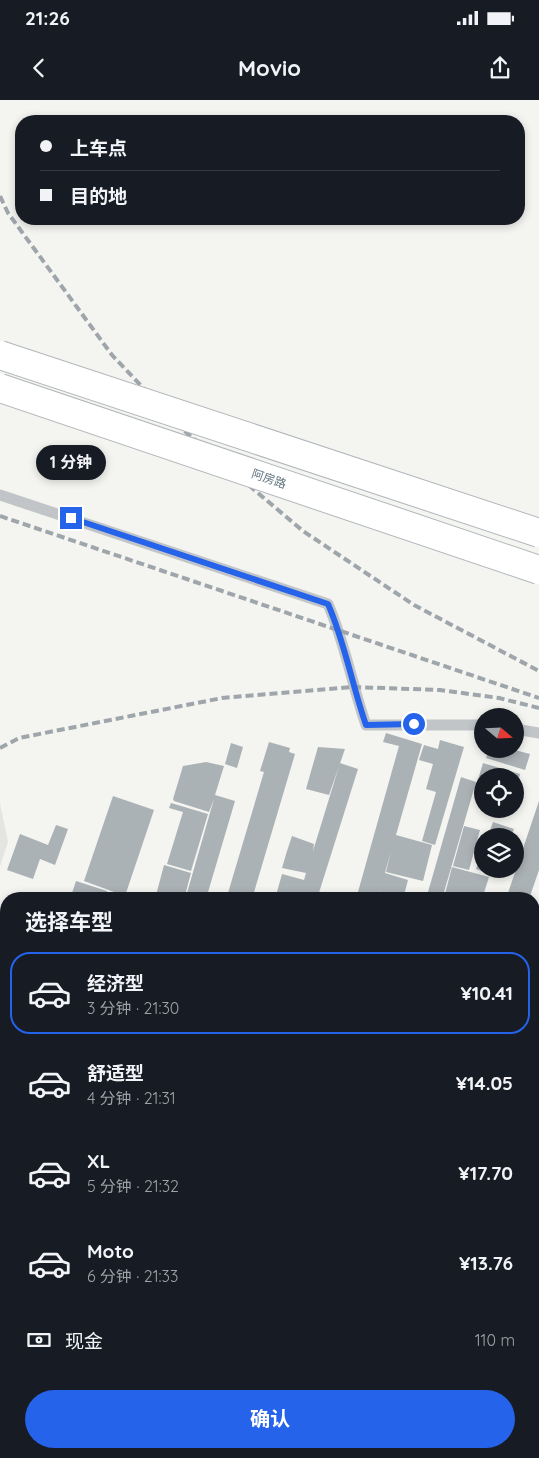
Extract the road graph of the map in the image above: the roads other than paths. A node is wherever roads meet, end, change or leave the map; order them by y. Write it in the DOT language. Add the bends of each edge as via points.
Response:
graph roads {
  1 [pos="0,355"];
  2 [pos="0,388"];
  3 [pos="0,495"];
  4 [pos="539,533"];
  5 [pos="539,570"];
  6 [pos="474,725"];
  7 [pos="524,730"];
  8 [pos="539,733"];
  1 -- 4 [label="main road, bridge"];
  2 -- 5 [label="main road, 阿房路, bridge"];
  3 -- 6 [label="lane" via="328,604 340,632 366,725"];
  7 -- 8 [label="lane"];
}
